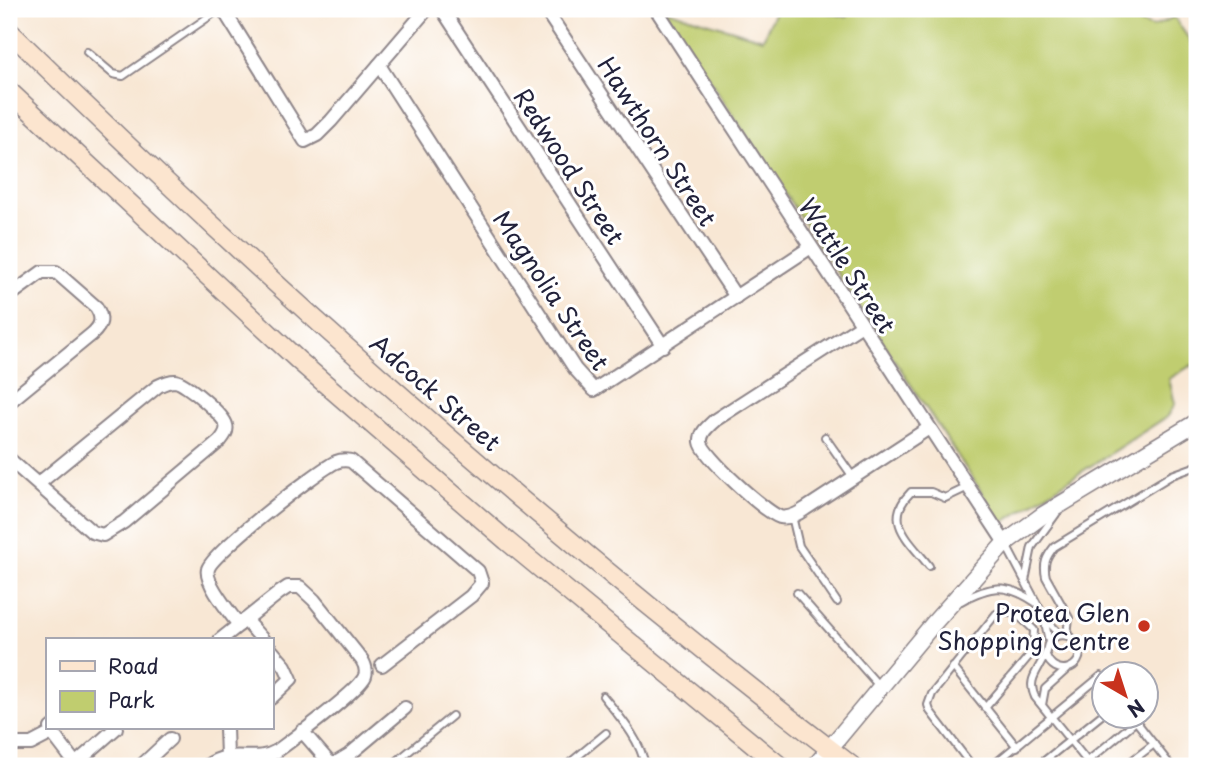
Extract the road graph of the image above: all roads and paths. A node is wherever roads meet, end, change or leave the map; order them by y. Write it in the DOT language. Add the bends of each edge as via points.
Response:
graph roads {
  1 [pos="222,9"];
  2 [pos="427,9"];
  3 [pos="442,9"];
  4 [pos="545,9"];
  5 [pos="656,9"];
  6 [pos="9,31"];
  7 [pos="88,52"];
  8 [pos="379,65"];
  9 [pos="9,91"];
  10 [pos="811,247"];
  11 [pos="9,296"];
  12 [pos="736,297"];
  13 [pos="862,325"];
  14 [pos="663,346"];
  15 [pos="9,402"];
  16 [pos="1197,422"];
  17 [pos="929,428"];
  18 [pos="825,437"];
  19 [pos="9,459"];
  20 [pos="1197,466"];
  21 [pos="853,477"];
  22 [pos="38,484"];
  23 [pos="968,487"];
  24 [pos="1066,501"];
  25 [pos="792,516"];
  26 [pos="1005,543"];
  27 [pos="929,566"];
  28 [pos="1025,581"];
  29 [pos="797,593"];
  30 [pos="837,603"];
  31 [pos="1036,603"];
  32 [pos="948,608"];
  33 [pos="1044,617"];
  34 [pos="242,622"];
  35 [pos="1064,635"];
  36 [pos="222,638"];
  37 [pos="261,638"];
  38 [pos="1049,642"];
  39 [pos="273,653"];
  40 [pos="1046,655"];
  41 [pos="382,664"];
  42 [pos="953,667"];
  43 [pos="1067,669"];
  44 [pos="1090,686"];
  45 [pos="881,688"];
  46 [pos="273,696"];
  47 [pos="603,696"];
  48 [pos="1041,705"];
  49 [pos="405,708"];
  50 [pos="985,708"];
  51 [pos="452,716"];
  52 [pos="1052,719"];
  53 [pos="1090,724"];
  54 [pos="51,730"];
  55 [pos="114,730"];
  56 [pos="227,730"];
  57 [pos="1122,730"];
  58 [pos="1143,730"];
  59 [pos="302,731"];
  60 [pos="606,733"];
  61 [pos="170,739"];
  62 [pos="1070,740"];
  63 [pos="9,744"];
  64 [pos="1154,744"];
  65 [pos="1017,747"];
  66 [pos="830,749"];
  67 [pos="234,759"];
  68 [pos="74,765"];
  69 [pos="1087,765"];
  70 [pos="141,766"];
  71 [pos="207,766"];
  72 [pos="391,766"];
  73 [pos="566,766"];
  74 [pos="645,766"];
  75 [pos="780,766"];
  76 [pos="815,766"];
  77 [pos="852,766"];
  78 [pos="972,766"];
  79 [pos="992,766"];
  80 [pos="1038,766"];
  81 [pos="1125,766"];
  82 [pos="1171,766"];
  1 -- 7 [label="lane" via="123,76 113,74"];
  1 -- 8 [label="street" via="305,141 323,130"];
  2 -- 8 [label="street"];
  3 -- 14 [label="street, Redwood Street"];
  4 -- 12 [label="street, Hawthorn Street"];
  5 -- 10 [label="street, Wattle Street"];
  6 -- 66 [label="main road, Adcock Street" via="193,207 468,453"];
  8 -- 14 [label="street, Magnolia Street" via="581,377 594,390"];
  9 -- 75 [label="main road" via="299,361 507,541"];
  10 -- 12 [label="street, Magnolia Street"];
  10 -- 13 [label="street, Wattle Street"];
  11 -- 15 [label="street" via="32,277 56,272 96,307 101,321 99,328"];
  12 -- 14 [label="street, Magnolia Street"];
  13 -- 17 [label="street, Wattle Street"];
  13 -- 25 [label="street" via="715,420 702,434 703,448 721,468 774,514"];
  16 -- 24 [label="street"];
  17 -- 21 [label="street"];
  17 -- 23 [label="street, Wattle Street"];
  18 -- 21 [label="lane"];
  19 -- 22 [label="street"];
  20 -- 35 [label="lane" via="1172,475 1048,554 1046,577 1069,618"];
  21 -- 25 [label="street"];
  22 -- 22 [label="street" via="98,535 107,534 224,436 227,427 182,383 167,382"];
  23 -- 26 [label="street, Wattle Street"];
  23 -- 27 [label="lane" via="945,498 911,492 898,513 897,523"];
  24 -- 26 [label="street"];
  24 -- 28 [label="lane" via="1032,547"];
  25 -- 30 [label="lane" via="799,546"];
  26 -- 28 [label="lane"];
  26 -- 32 [label="street"];
  28 -- 31 [label="lane"];
  29 -- 45 [label="lane"];
  31 -- 32 [label="lane" via="999,587"];
  31 -- 33 [label="lane"];
  32 -- 45 [label="street"];
  33 -- 35 [label="lane"];
  33 -- 38 [label="lane"];
  34 -- 36 [label="street"];
  34 -- 37 [label="street"];
  34 -- 41 [label="street" via="212,585 210,565 225,547 316,475 336,462 351,461 478,571 482,583"];
  34 -- 59 [label="street" via="288,587 300,587 364,664 365,677 360,683"];
  35 -- 38 [label="lane"];
  35 -- 43 [label="lane" via="1076,641 1080,652"];
  38 -- 40 [label="lane"];
  39 -- 46 [label="street" via="290,679"];
  40 -- 43 [label="lane" via="1056,668"];
  40 -- 48 [label="lane" via="1031,682"];
  42 -- 50 [label="lane"];
  42 -- 50 [label="lane" via="1002,611 1034,631 1029,656"];
  42 -- 78 [label="lane" via="928,705"];
  43 -- 48 [label="lane" via="1045,689"];
  44 -- 52 [label="lane"];
  45 -- 66 [label="street"];
  47 -- 74 [label="lane" via="630,732"];
  48 -- 52 [label="lane"];
  49 -- 59 [label="street" via="334,764"];
  50 -- 65 [label="lane"];
  51 -- 72 [label="lane"];
  52 -- 62 [label="lane"];
  52 -- 65 [label="lane"];
  53 -- 62 [label="lane"];
  54 -- 63 [label="street" via="31,744"];
  54 -- 68 [label="street"];
  55 -- 68 [label="street"];
  56 -- 67 [label="street"];
  57 -- 69 [label="lane"];
  58 -- 64 [label="lane"];
  59 -- 67 [label="street" via="270,755"];
  60 -- 73 [label="lane"];
  61 -- 70 [label="street"];
  62 -- 69 [label="lane"];
  62 -- 80 [label="lane"];
  64 -- 81 [label="lane"];
  64 -- 82 [label="lane"];
  65 -- 79 [label="lane"];
  66 -- 76 [label="street"];
  66 -- 77 [label="main road, Adcock Street"];
  67 -- 71 [label="street"];
}
